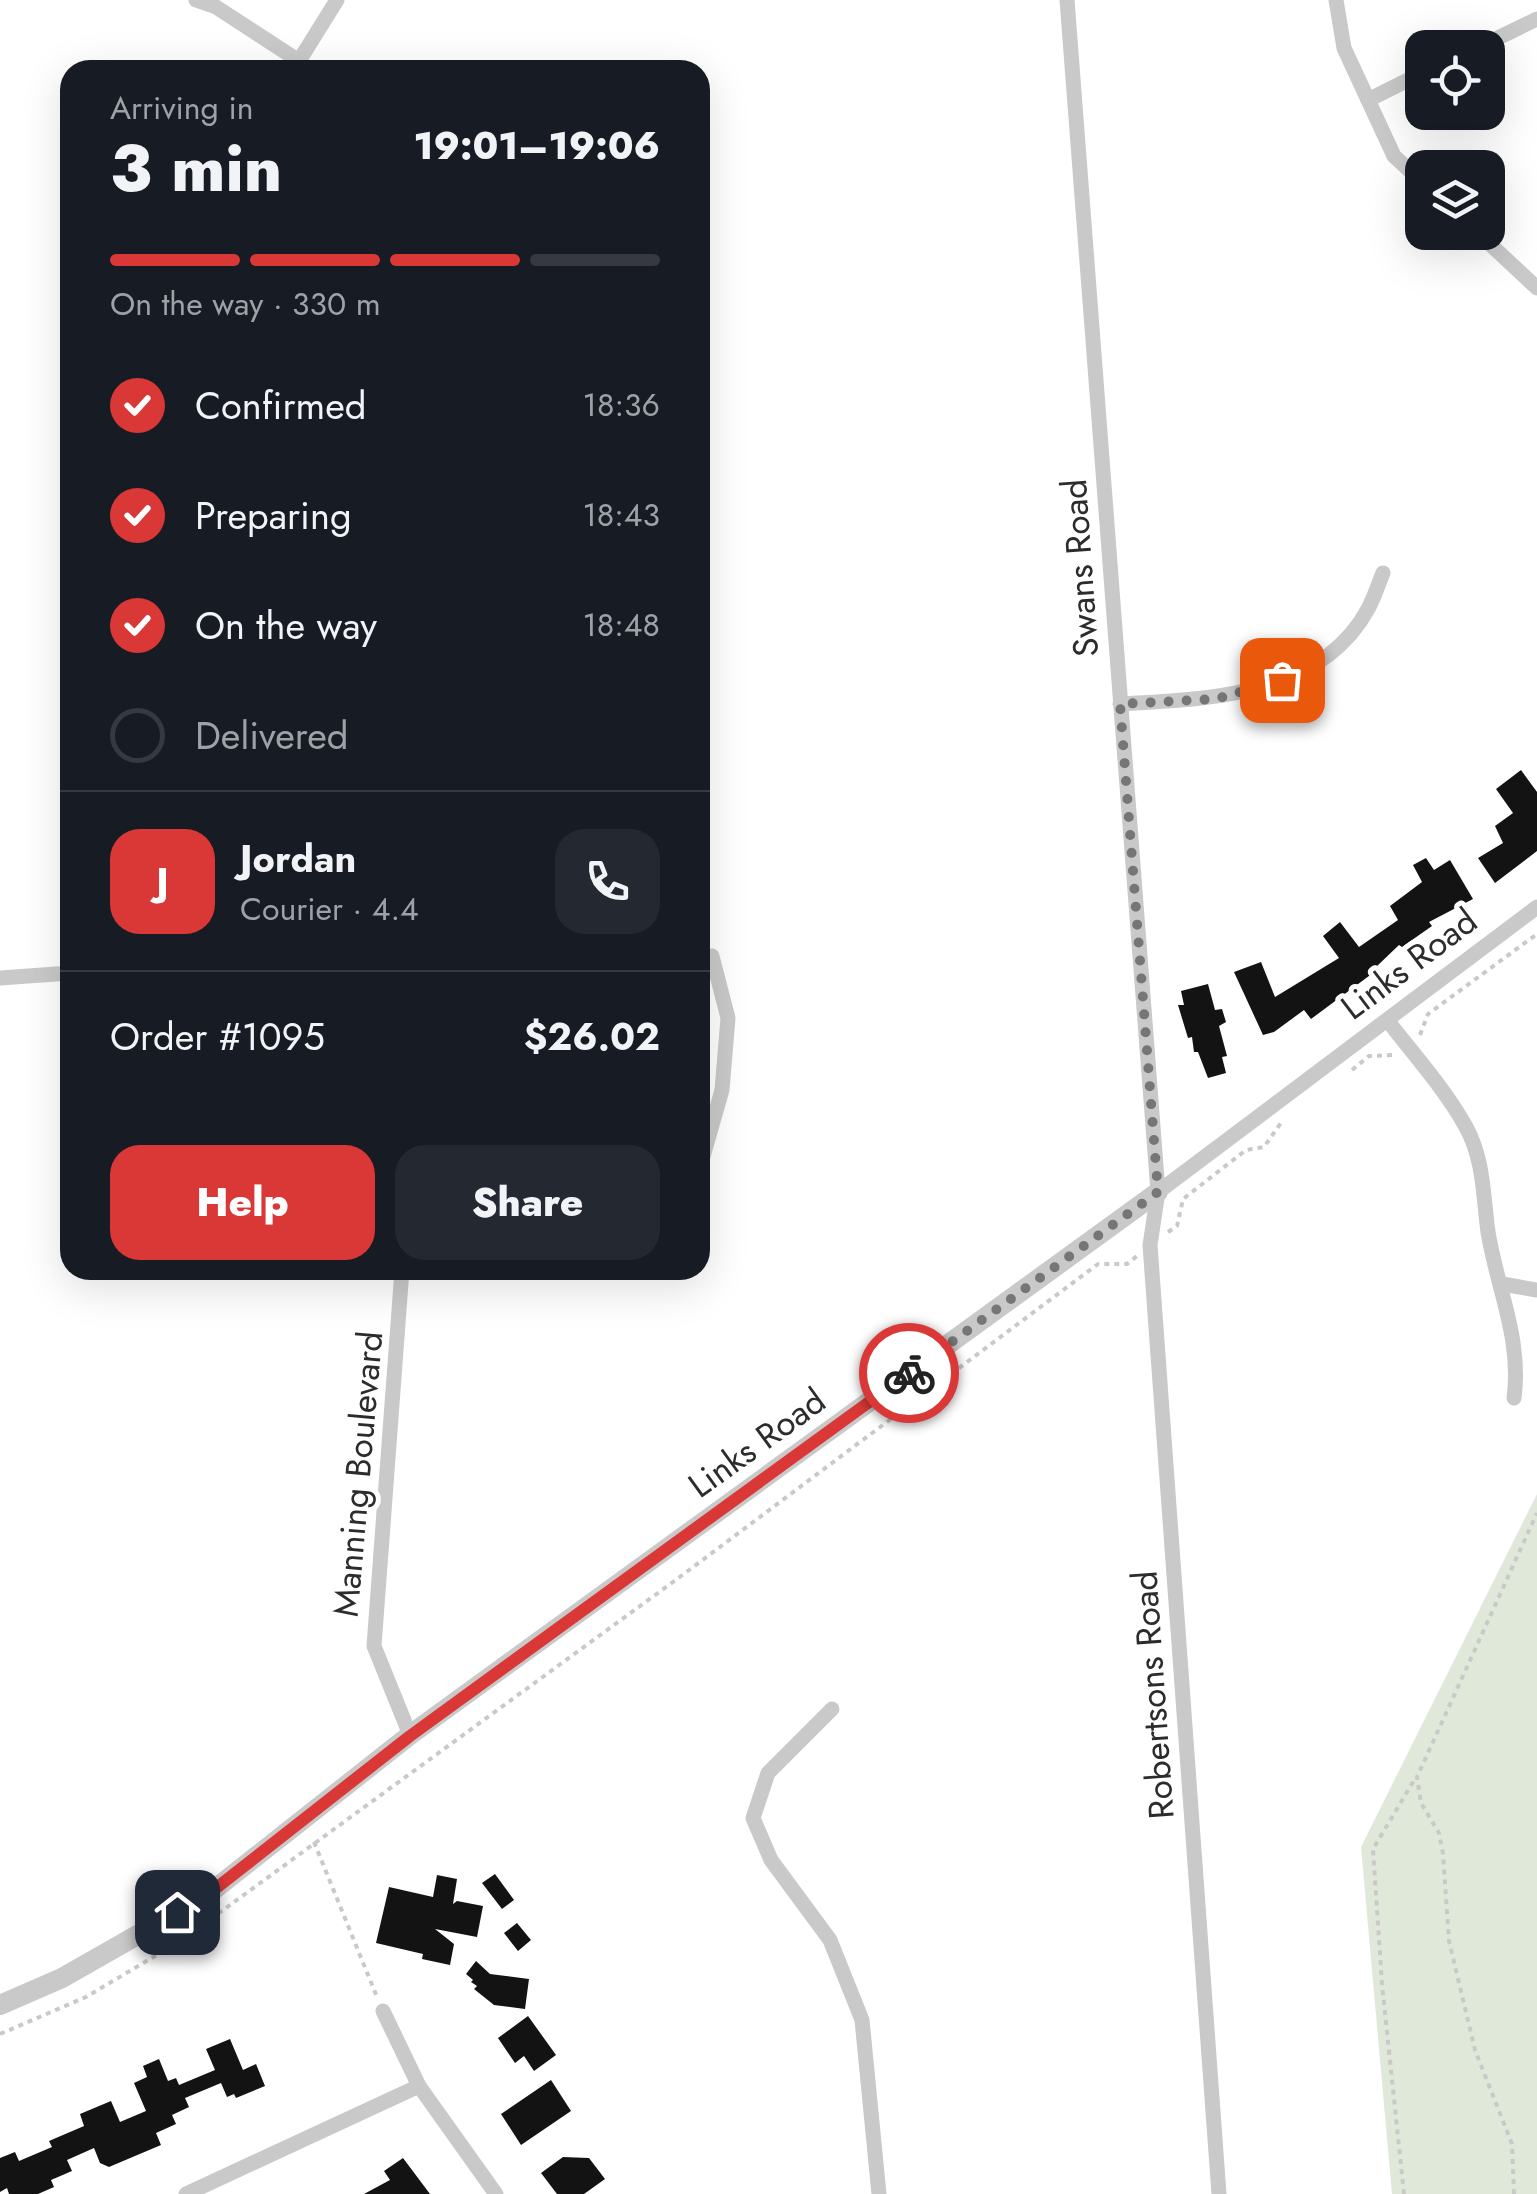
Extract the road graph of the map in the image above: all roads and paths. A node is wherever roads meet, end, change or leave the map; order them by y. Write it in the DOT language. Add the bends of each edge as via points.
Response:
graph roads {
  1 [pos="196,0"];
  2 [pos="336,0"];
  3 [pos="1067,0"];
  4 [pos="1336,0"];
  5 [pos="1537,19"];
  6 [pos="1505,34"];
  7 [pos="292,60"];
  8 [pos="304,60"];
  9 [pos="1405,82"];
  10 [pos="1368,100"];
  11 [pos="1405,166"];
  12 [pos="1496,250"];
  13 [pos="1537,288"];
  14 [pos="1382,573"];
  15 [pos="1120,704"];
  16 [pos="1537,907"];
  17 [pos="1537,934"];
  18 [pos="712,956"];
  19 [pos="60,974"];
  20 [pos="0,978"];
  21 [pos="1388,1021"];
  22 [pos="1407,1046"];
  23 [pos="1341,1078"];
  24 [pos="1284,1120"];
  25 [pos="710,1132"];
  26 [pos="1158,1192"];
  27 [pos="1150,1245"];
  28 [pos="401,1280"];
  29 [pos="1502,1284"];
  30 [pos="1537,1290"];
  31 [pos="1514,1398"];
  32 [pos="1537,1513"];
  33 [pos="832,1709"];
  34 [pos="410,1736"];
  35 [pos="1416,1777"];
  36 [pos="314,1842"];
  37 [pos="0,2006"];
  38 [pos="383,2011"];
  39 [pos="0,2034"];
  40 [pos="419,2086"];
  41 [pos="186,2194"];
  42 [pos="496,2194"];
  43 [pos="879,2194"];
  44 [pos="1220,2194"];
  45 [pos="1404,2194"];
  46 [pos="1514,2194"];
  1 -- 7 [label="street"];
  2 -- 8 [label="street"];
  3 -- 15 [label="street, Swans Road"];
  4 -- 10 [label="street" via="1344,48"];
  5 -- 6 [label="street"];
  9 -- 10 [label="street"];
  10 -- 11 [label="street"];
  12 -- 13 [label="street"];
  14 -- 15 [label="street" via="1368,610 1341,645 1304,670 1216,699"];
  15 -- 26 [label="street, Swans Road"];
  16 -- 21 [label="street, Links Road"];
  17 -- 22 [label="path" via="1428,1014 1424,1032"];
  18 -- 25 [label="street" via="728,1018 722,1090"];
  19 -- 20 [label="street"];
  21 -- 22 [label="street"];
  21 -- 26 [label="street, Links Road"];
  22 -- 23 [label="path" via="1397,1054 1369,1056"];
  22 -- 29 [label="street" via="1467,1128"];
  24 -- 27 [label="path" via="1264,1148 1246,1150 1183,1199 1177,1226"];
  26 -- 27 [label="street, Robertsons Road"];
  26 -- 34 [label="street, Links Road"];
  27 -- 36 [label="path" via="1127,1264 1098,1264"];
  27 -- 44 [label="street, Robertsons Road"];
  28 -- 34 [label="street, Manning Boulevard" via="374,1646"];
  29 -- 30 [label="street"];
  29 -- 31 [label="street" via="1516,1356"];
  32 -- 35 [label="path"];
  33 -- 43 [label="street" via="768,1773 753,1818 772,1860 830,1940 862,2020"];
  34 -- 37 [label="street, Links Road" via="206,1896"];
  35 -- 45 [label="path" via="1374,1850"];
  35 -- 46 [label="path" via="1421,1803 1439,1833 1450,1941 1475,2050 1512,2144"];
  36 -- 38 [label="path"];
  36 -- 39 [label="path" via="182,1940 86,1996"];
  38 -- 40 [label="street"];
  40 -- 41 [label="street"];
  40 -- 42 [label="street"];
}
